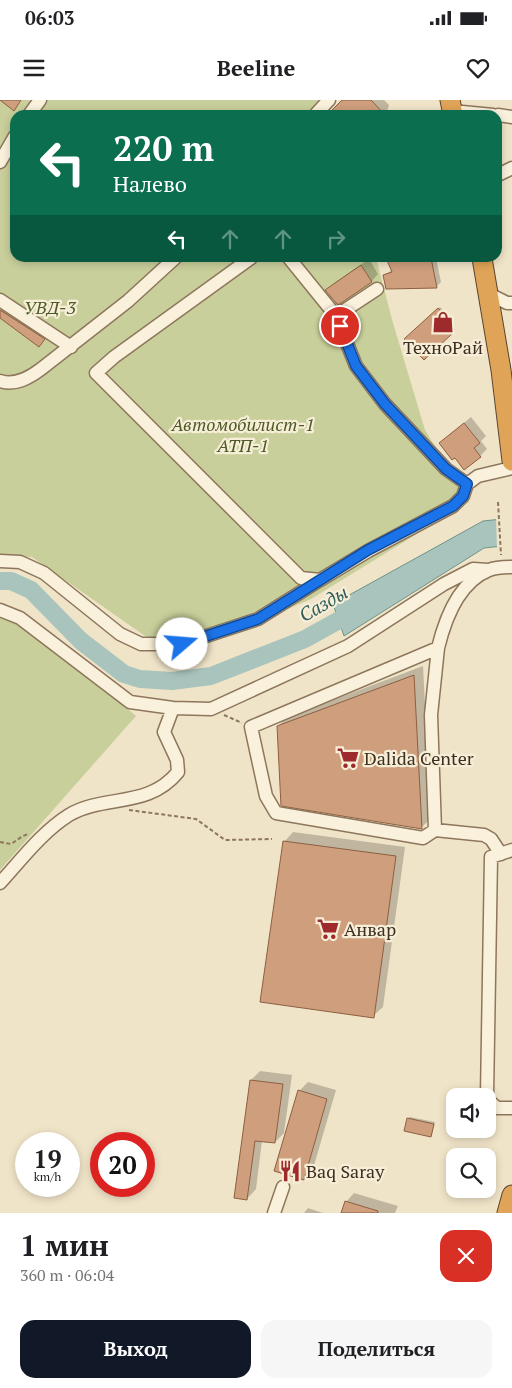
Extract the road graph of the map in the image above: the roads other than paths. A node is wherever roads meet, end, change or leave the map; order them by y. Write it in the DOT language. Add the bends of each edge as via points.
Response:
graph roads {
  1 [pos="329,100"];
  2 [pos="320,110"];
  3 [pos="10,145"];
  4 [pos="0,162"];
  5 [pos="171,262"];
  6 [pos="245,262"];
  7 [pos="292,262"];
  8 [pos="483,262"];
  9 [pos="377,289"];
  10 [pos="489,294"];
  11 [pos="0,300"];
  12 [pos="512,303"];
  13 [pos="336,316"];
  14 [pos="71,347"];
  15 [pos="0,381"];
  16 [pos="512,461"];
  17 [pos="512,468"];
  18 [pos="467,484"];
  19 [pos="0,561"];
  20 [pos="512,567"];
  21 [pos="488,570"];
  22 [pos="320,580"];
  23 [pos="0,610"];
  24 [pos="438,648"];
  25 [pos="173,708"];
  26 [pos="435,830"];
  27 [pos="506,852"];
  28 [pos="0,883"];
  29 [pos="487,1088"];
  30 [pos="496,1107"];
  31 [pos="512,1108"];
  32 [pos="283,1187"];
  33 [pos="512,1195"];
  34 [pos="274,1213"];
  35 [pos="508,1213"];
  1 -- 2 [label="street"];
  3 -- 4 [label="street"];
  5 -- 14 [label="street"];
  6 -- 22 [label="street" via="114,357 96,374 302,578"];
  7 -- 13 [label="street"];
  8 -- 10 [label="highway"];
  9 -- 13 [label="street"];
  10 -- 12 [label="street"];
  10 -- 16 [label="highway"];
  11 -- 14 [label="street"];
  13 -- 18 [label="street" via="356,366 385,404 446,469"];
  14 -- 15 [label="street" via="31,376 13,383"];
  17 -- 18 [label="street" via="478,476"];
  18 -- 22 [label="street" via="463,496 453,506 368,550"];
  19 -- 22 [label="street" via="20,562 44,573 120,634 141,644 182,644 258,619"];
  20 -- 21 [label="street"];
  21 -- 24 [label="street" via="467,586 442,628"];
  21 -- 25 [label="street" via="473,569 348,646 211,709"];
  23 -- 25 [label="street" via="20,618 130,702"];
  24 -- 26 [label="street" via="431,715"];
  24 -- 26 [label="street" via="251,727 266,796 276,813 423,838"];
  25 -- 28 [label="street" via="164,732 177,760 178,772 171,781 152,793 70,814 50,829"];
  26 -- 27 [label="street" via="484,835"];
  27 -- 29 [label="street" via="491,857"];
  30 -- 31 [label="street"];
  32 -- 34 [label="street"];
  33 -- 35 [label="highway"];
}
